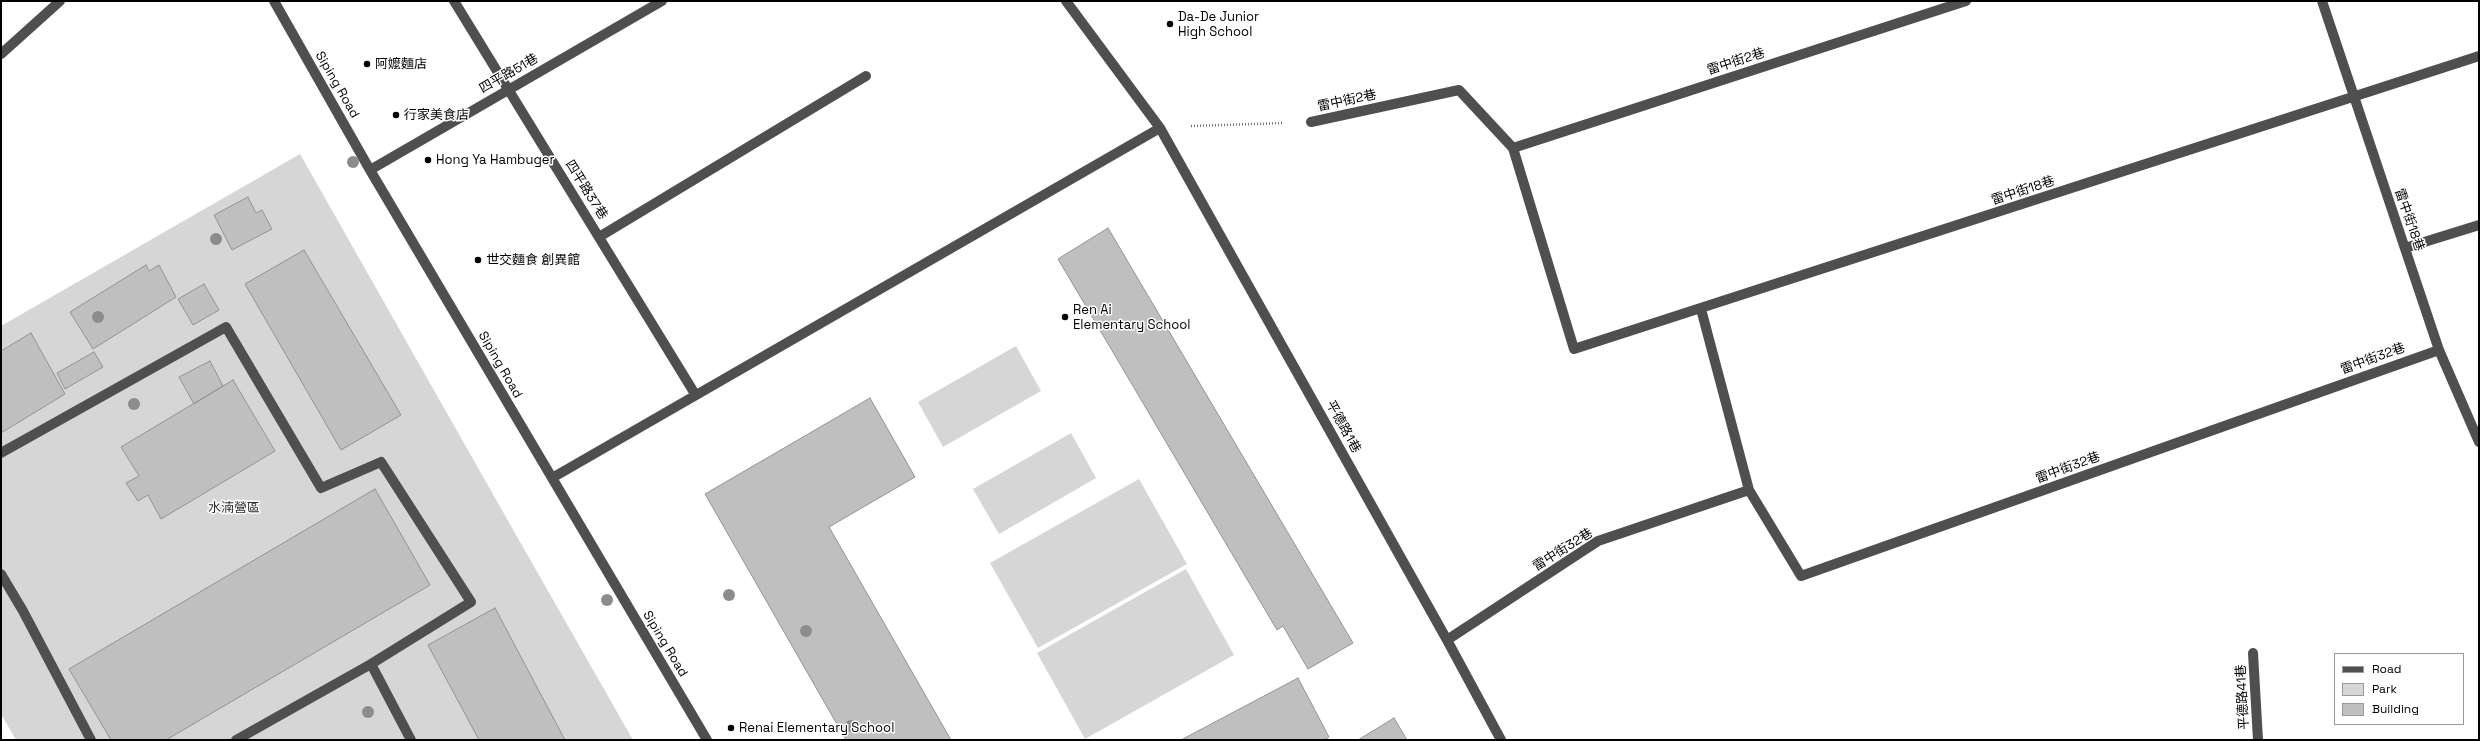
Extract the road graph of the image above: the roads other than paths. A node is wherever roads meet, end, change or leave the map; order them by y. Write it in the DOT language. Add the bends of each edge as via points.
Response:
graph roads {
  1 [pos="60,1"];
  2 [pos="274,1"];
  3 [pos="454,1"];
  4 [pos="662,1"];
  5 [pos="1066,1"];
  6 [pos="1966,1"];
  7 [pos="2322,1"];
  8 [pos="1,54"];
  9 [pos="2479,56"];
  10 [pos="866,76"];
  11 [pos="508,90"];
  12 [pos="2354,98"];
  13 [pos="1311,122"];
  14 [pos="1160,128"];
  15 [pos="1513,148"];
  16 [pos="370,170"];
  17 [pos="2479,225"];
  18 [pos="599,237"];
  19 [pos="2404,248"];
  20 [pos="1701,309"];
  21 [pos="2439,350"];
  22 [pos="695,394"];
  23 [pos="2479,442"];
  24 [pos="1,453"];
  25 [pos="552,478"];
  26 [pos="1749,490"];
  27 [pos="1,574"];
  28 [pos="1448,640"];
  29 [pos="2253,653"];
  30 [pos="371,664"];
  31 [pos="91,740"];
  32 [pos="236,740"];
  33 [pos="411,740"];
  34 [pos="707,740"];
  35 [pos="1501,740"];
  36 [pos="2258,740"];
  1 -- 8 [label="street"];
  2 -- 16 [label="street, Siping Road"];
  3 -- 11 [label="street, 四平路37巷"];
  4 -- 11 [label="street, 四平路51巷"];
  5 -- 14 [label="street, 平德路1巷"];
  6 -- 15 [label="street, 雷中街2巷"];
  7 -- 12 [label="street, 雷中街18巷"];
  9 -- 12 [label="street, 雷中街18巷"];
  10 -- 18 [label="street"];
  11 -- 16 [label="street, 四平路51巷"];
  11 -- 18 [label="street, 四平路37巷"];
  12 -- 19 [label="street, 雷中街18巷"];
  12 -- 20 [label="street, 雷中街18巷"];
  13 -- 15 [label="street, 雷中街2巷" via="1459,90"];
  14 -- 22 [label="street"];
  14 -- 28 [label="street, 平德路1巷"];
  15 -- 20 [label="street, 雷中街2巷" via="1574,350"];
  16 -- 25 [label="street, Siping Road"];
  17 -- 19 [label="street"];
  18 -- 22 [label="street, 四平路37巷"];
  19 -- 21 [label="street, 雷中街18巷"];
  20 -- 26 [label="street, 雷中街32巷"];
  21 -- 23 [label="street, 雷中街18巷"];
  21 -- 26 [label="street, 雷中街32巷" via="1801,576"];
  22 -- 25 [label="street"];
  24 -- 30 [label="street" via="226,327 321,488 381,462 471,602"];
  25 -- 34 [label="street, Siping Road"];
  26 -- 28 [label="street, 雷中街32巷" via="1598,541"];
  27 -- 31 [label="street"];
  28 -- 35 [label="street, 平德路1巷"];
  29 -- 36 [label="street, 平德路41巷"];
  30 -- 32 [label="street"];
  30 -- 33 [label="street"];
}
